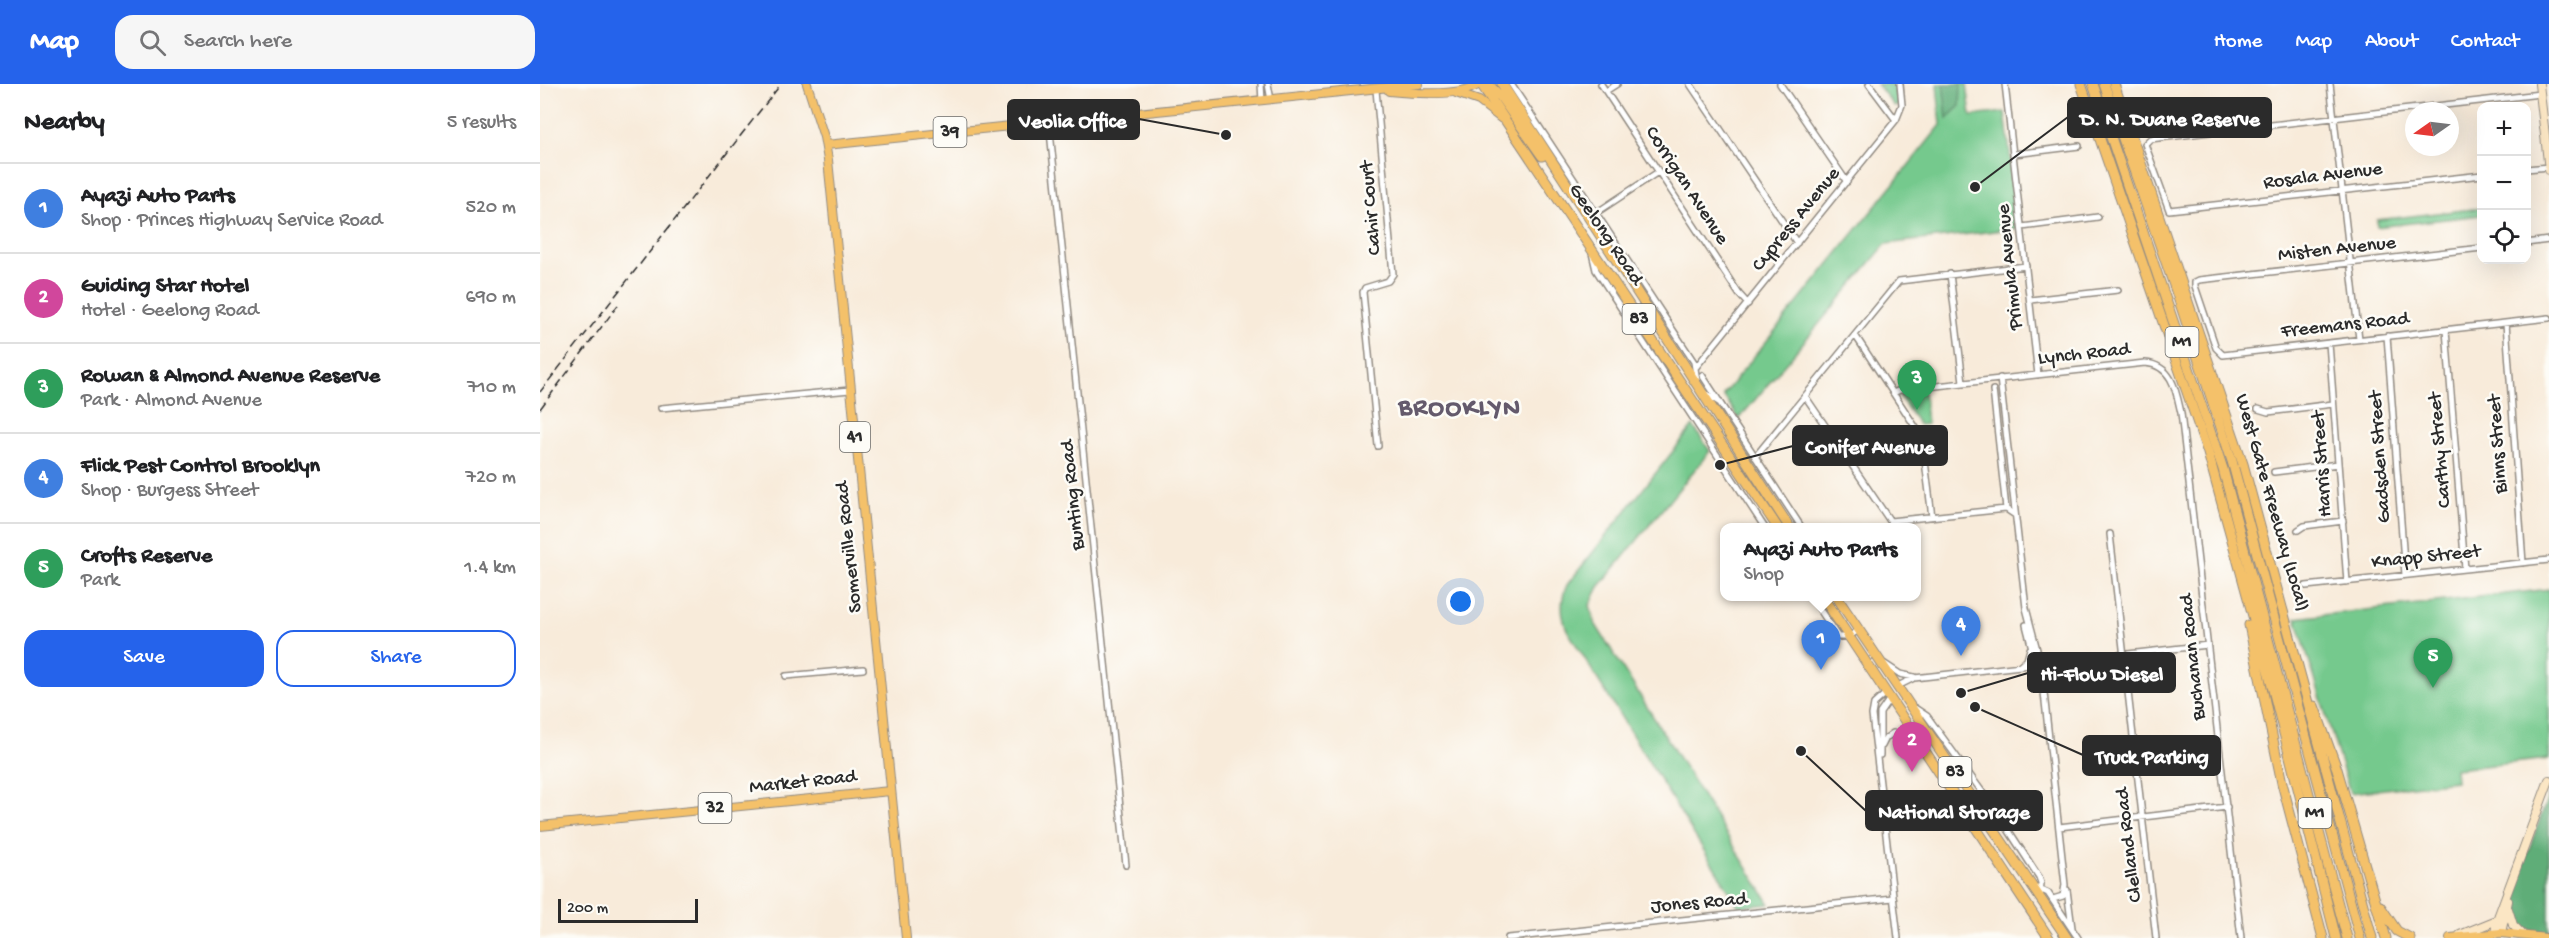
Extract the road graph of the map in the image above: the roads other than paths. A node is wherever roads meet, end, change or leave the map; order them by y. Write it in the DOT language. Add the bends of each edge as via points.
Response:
graph roads {
  1 [pos="807,84"];
  2 [pos="1261,84"];
  3 [pos="1268,84"];
  4 [pos="1419,84"];
  5 [pos="1480,84"];
  6 [pos="1488,84"];
  7 [pos="1502,84"];
  8 [pos="1511,84"];
  9 [pos="1601,84"];
  10 [pos="1617,84"];
  11 [pos="1690,84"];
  12 [pos="1780,84"];
  13 [pos="1869,84"];
  14 [pos="1900,84"];
  15 [pos="2005,84"];
  16 [pos="2079,84"];
  17 [pos="2093,84"];
  18 [pos="2104,84"];
  19 [pos="2114,84"];
  20 [pos="2120,84"];
  21 [pos="2330,84"];
  22 [pos="2539,84"];
  23 [pos="1433,88"];
  24 [pos="1375,90"];
  25 [pos="1449,91"];
  26 [pos="1606,91"];
  27 [pos="2540,94"];
  28 [pos="1266,100"];
  29 [pos="2334,118"];
  30 [pos="1896,120"];
  31 [pos="1504,121"];
  32 [pos="1049,122"];
  33 [pos="825,145"];
  34 [pos="2079,146"];
  35 [pos="2014,154"];
  36 [pos="2549,168"];
  37 [pos="2531,170"];
  38 [pos="1658,172"];
  39 [pos="1560,175"];
  40 [pos="2477,175"];
  41 [pos="1847,182"];
  42 [pos="2342,190"];
  43 [pos="1596,213"];
  44 [pos="2098,217"];
  45 [pos="1591,223"];
  46 [pos="2163,224"];
  47 [pos="2022,227"];
  48 [pos="1581,231"];
  49 [pos="2549,240"];
  50 [pos="2531,242"];
  51 [pos="1797,243"];
  52 [pos="1592,247"];
  53 [pos="2477,248"];
  54 [pos="2350,263"];
  55 [pos="2026,266"];
  56 [pos="1950,274"];
  57 [pos="2195,282"];
  58 [pos="1631,283"];
  59 [pos="2118,290"];
  60 [pos="1647,291"];
  61 [pos="2030,300"];
  62 [pos="1748,304"];
  63 [pos="2549,318"];
  64 [pos="2506,323"];
  65 [pos="2446,330"];
  66 [pos="1855,335"];
  67 [pos="2387,336"];
  68 [pos="2359,339"];
  69 [pos="2329,343"];
  70 [pos="1696,367"];
  71 [pos="2169,374"];
  72 [pos="1702,375"];
  73 [pos="2038,375"];
  74 [pos="2000,378"];
  75 [pos="1963,382"];
  76 [pos="1699,388"];
  77 [pos="850,390"];
  78 [pos="1993,390"];
  79 [pos="1893,393"];
  80 [pos="1805,396"];
  81 [pos="1720,403"];
  82 [pos="2334,404"];
  83 [pos="661,408"];
  84 [pos="2258,409"];
  85 [pos="2005,419"];
  86 [pos="1996,420"];
  87 [pos="1378,446"];
  88 [pos="1755,457"];
  89 [pos="2338,464"];
  90 [pos="2274,472"];
  91 [pos="2216,483"];
  92 [pos="2014,501"];
  93 [pos="2006,509"];
  94 [pos="2015,515"];
  95 [pos="1932,518"];
  96 [pos="2343,521"];
  97 [pos="1762,523"];
  98 [pos="1775,523"];
  99 [pos="1787,523"];
  100 [pos="1799,523"];
  101 [pos="2298,530"];
  102 [pos="2110,534"];
  103 [pos="2549,560"];
  104 [pos="2523,562"];
  105 [pos="2465,569"];
  106 [pos="2405,575"];
  107 [pos="2347,582"];
  108 [pos="2306,586"];
  109 [pos="1814,601"];
  110 [pos="1825,601"];
  111 [pos="1839,601"];
  112 [pos="2026,608"];
  113 [pos="1859,630"];
  114 [pos="1848,637"];
  115 [pos="2028,639"];
  116 [pos="2208,645"];
  117 [pos="2124,656"];
  118 [pos="1877,658"];
  119 [pos="2038,665"];
  120 [pos="2013,668"];
  121 [pos="863,669"];
  122 [pos="2300,671"];
  123 [pos="786,676"];
  124 [pos="1919,678"];
  125 [pos="1897,689"];
  126 [pos="1887,697"];
  127 [pos="1908,705"];
  128 [pos="1917,741"];
  129 [pos="1879,765"];
  130 [pos="2549,780"];
  131 [pos="890,791"];
  132 [pos="2227,807"];
  133 [pos="2142,817"];
  134 [pos="540,826"];
  135 [pos="2059,827"];
  136 [pos="1126,865"];
  137 [pos="2064,873"];
  138 [pos="2367,879"];
  139 [pos="2510,885"];
  140 [pos="2040,893"];
  141 [pos="1893,898"];
  142 [pos="2053,899"];
  143 [pos="2507,905"];
  144 [pos="2497,920"];
  145 [pos="2070,934"];
  146 [pos="2522,934"];
  147 [pos="2320,935"];
  148 [pos="2336,935"];
  149 [pos="2498,936"];
  150 [pos="2455,937"];
  151 [pos="906,938"];
  152 [pos="1508,938"];
  153 [pos="1898,938"];
  154 [pos="2049,938"];
  155 [pos="2078,938"];
  156 [pos="2156,938"];
  157 [pos="2241,938"];
  158 [pos="2347,938"];
  159 [pos="2360,938"];
  160 [pos="2372,938"];
  161 [pos="2386,938"];
  162 [pos="2410,938"];
  163 [pos="2450,938"];
  164 [pos="2545,938"];
  1 -- 33 [label="main road, Somerville Road"];
  2 -- 28 [label="street"];
  3 -- 28 [label="street"];
  4 -- 24 [label="main road, 39"];
  5 -- 25 [label="main road, 39" via="1472,89"];
  5 -- 31 [label="highway, Geelong Road / 83"];
  6 -- 39 [label="highway"];
  7 -- 39 [label="highway, Geelong Road / 83"];
  8 -- 43 [label="street"];
  9 -- 26 [label="street, Corrigan Avenue"];
  10 -- 26 [label="street"];
  11 -- 51 [label="street"];
  12 -- 41 [label="street"];
  13 -- 30 [label="street"];
  14 -- 30 [label="street, Cypress Avenue" via="1902,108"];
  15 -- 35 [label="street, Primula Avenue"];
  16 -- 91 [label="highway, M1"];
  17 -- 158 [label="highway, M1" via="2223,469"];
  18 -- 159 [label="highway, M1" via="2232,461"];
  19 -- 46 [label="highway, West Gate Freeway (Local) / M1"];
  20 -- 46 [label="highway"];
  21 -- 29 [label="street"];
  22 -- 27 [label="main road"];
  23 -- 24 [label="main road, 39"];
  23 -- 25 [label="main road, 39"];
  24 -- 28 [label="main road, 39"];
  24 -- 87 [label="street, Cahir Court" via="1393,274 1388,281 1363,292"];
  25 -- 31 [label="main road, 39" via="1479,101"];
  26 -- 38 [label="street, Corrigan Avenue"];
  27 -- 29 [label="street"];
  27 -- 36 [label="main road"];
  28 -- 32 [label="main road, 39"];
  29 -- 42 [label="street"];
  29 -- 42 [label="street, Rosala Avenue" via="2146,141 2169,210"];
  30 -- 41 [label="street, Cypress Avenue"];
  31 -- 48 [label="highway, Geelong Road / 83"];
  32 -- 33 [label="main road, 39"];
  32 -- 136 [label="street, Bunting Road"];
  33 -- 77 [label="main road, Somerville Road / 41"];
  34 -- 35 [label="street"];
  35 -- 47 [label="street, Primula Avenue"];
  36 -- 37 [label="street"];
  38 -- 43 [label="street"];
  38 -- 62 [label="street, Corrigan Avenue"];
  39 -- 45 [label="highway, Geelong Road / 83"];
  40 -- 42 [label="street, Rosala Avenue"];
  41 -- 51 [label="street, Cypress Avenue"];
  42 -- 54 [label="street"];
  43 -- 60 [label="street"];
  44 -- 47 [label="street"];
  45 -- 48 [label="highway"];
  45 -- 58 [label="highway, Geelong Road / 83"];
  46 -- 122 [label="highway, West Gate Freeway (Local) / M1" via="2237,446"];
  47 -- 55 [label="street, Primula Avenue"];
  48 -- 52 [label="highway, Geelong Road / 83"];
  49 -- 50 [label="street"];
  51 -- 62 [label="street, Cypress Avenue"];
  52 -- 97 [label="street" via="1596,270"];
  52 -- 98 [label="highway, Geelong Road / 83"];
  53 -- 54 [label="street, Misten Avenue"];
  54 -- 57 [label="street, Misten Avenue"];
  54 -- 68 [label="street"];
  55 -- 56 [label="street"];
  55 -- 61 [label="street, Primula Avenue"];
  56 -- 66 [label="street" via="1899,281"];
  56 -- 75 [label="street"];
  57 -- 69 [label="street, Freemans Road" via="2220,354"];
  58 -- 60 [label="street"];
  58 -- 76 [label="highway, Geelong Road / 83"];
  59 -- 61 [label="street"];
  60 -- 70 [label="street"];
  61 -- 73 [label="street, Primula Avenue"];
  62 -- 70 [label="street, Cypress Avenue"];
  63 -- 64 [label="street, Freemans Road"];
  64 -- 65 [label="street, Freemans Road"];
  64 -- 104 [label="street, Binns Street"];
  65 -- 67 [label="street, Freemans Road"];
  65 -- 105 [label="street, Carthy Street"];
  66 -- 79 [label="street"];
  66 -- 80 [label="street"];
  67 -- 68 [label="street, Freemans Road"];
  67 -- 106 [label="street, Gadsden Street"];
  68 -- 69 [label="street, Freemans Road"];
  69 -- 82 [label="street, Harris Street"];
  70 -- 76 [label="street"];
  71 -- 73 [label="street, Lynch Road" via="2159,366 2145,363"];
  71 -- 116 [label="street, Buchanan Road" via="2181,413"];
  72 -- 81 [label="street"];
  73 -- 74 [label="street, Lynch Road"];
  74 -- 75 [label="street, Lynch Road"];
  74 -- 85 [label="street"];
  75 -- 79 [label="street, Lynch Road"];
  76 -- 81 [label="street"];
  76 -- 99 [label="highway, Geelong Road / 83"];
  77 -- 83 [label="street"];
  77 -- 131 [label="main road, Somerville Road / 41"];
  78 -- 86 [label="street"];
  79 -- 95 [label="street" via="1923,439"];
  80 -- 88 [label="street"];
  80 -- 95 [label="street" via="1890,521"];
  81 -- 88 [label="street"];
  82 -- 84 [label="street" via="2268,412"];
  82 -- 89 [label="street, Harris Street"];
  85 -- 86 [label="street"];
  85 -- 92 [label="street"];
  86 -- 93 [label="street"];
  88 -- 100 [label="street"];
  89 -- 90 [label="street"];
  89 -- 96 [label="street, Harris Street"];
  91 -- 147 [label="highway"];
  91 -- 148 [label="highway, M1"];
  92 -- 93 [label="street"];
  92 -- 94 [label="street"];
  93 -- 94 [label="street"];
  93 -- 95 [label="street"];
  94 -- 112 [label="street"];
  96 -- 101 [label="street"];
  96 -- 107 [label="street, Harris Street"];
  102 -- 117 [label="street, Clelland Road"];
  103 -- 104 [label="street, Knapp Street"];
  104 -- 105 [label="street, Knapp Street"];
  105 -- 106 [label="street, Knapp Street"];
  106 -- 107 [label="street, Knapp Street"];
  107 -- 108 [label="street, Knapp Street"];
  109 -- 114 [label="street" via="1834,632 1841,638"];
  110 -- 114 [label="highway, 83"];
  111 -- 113 [label="highway, 83"];
  112 -- 115 [label="street"];
  112 -- 119 [label="street"];
  113 -- 114 [label="street"];
  113 -- 118 [label="highway, 83"];
  114 -- 126 [label="highway, 83"];
  115 -- 119 [label="street"];
  115 -- 120 [label="street" via="2028,659"];
  116 -- 117 [label="street"];
  116 -- 132 [label="street, Buchanan Road"];
  117 -- 119 [label="street"];
  117 -- 133 [label="street, Clelland Road"];
  118 -- 124 [label="street" via="1900,674"];
  118 -- 125 [label="highway, 83"];
  119 -- 120 [label="street"];
  119 -- 135 [label="street"];
  120 -- 124 [label="street"];
  121 -- 123 [label="street"];
  122 -- 138 [label="highway" via="2337,769"];
  122 -- 160 [label="highway, West Gate Freeway (Local) / M1"];
  124 -- 125 [label="street" via="1908,680"];
  125 -- 126 [label="highway"];
  125 -- 127 [label="highway, 83"];
  126 -- 128 [label="highway, 83"];
  126 -- 129 [label="street" via="1880,715"];
  127 -- 140 [label="highway, 83"];
  127 -- 140 [label="street" via="1927,716 1996,811 2040,879"];
  128 -- 129 [label="street" via="1890,734 1883,742"];
  128 -- 154 [label="highway, 83"];
  129 -- 141 [label="street"];
  130 -- 139 [label="main road"];
  131 -- 134 [label="main road, Market Road / 32"];
  131 -- 151 [label="main road, Somerville Road"];
  132 -- 133 [label="street"];
  132 -- 157 [label="street, Buchanan Road"];
  133 -- 135 [label="street"];
  133 -- 156 [label="street, Clelland Road"];
  135 -- 137 [label="street"];
  137 -- 142 [label="street" via="2065,894 2061,899"];
  137 -- 145 [label="street"];
  138 -- 161 [label="highway"];
  138 -- 162 [label="highway" via="2391,924"];
  139 -- 143 [label="main road"];
  139 -- 144 [label="main road"];
  140 -- 142 [label="street" via="2048,892"];
  140 -- 145 [label="highway, 83"];
  141 -- 152 [label="street, Jones Road"];
  141 -- 153 [label="street"];
  142 -- 145 [label="street"];
  143 -- 146 [label="main road" via="2512,925"];
  143 -- 149 [label="main road"];
  144 -- 149 [label="main road"];
  144 -- 150 [label="main road"];
  145 -- 155 [label="street"];
  146 -- 149 [label="main road"];
  146 -- 164 [label="main road"];
  149 -- 150 [label="main road"];
  150 -- 163 [label="main road"];
}
